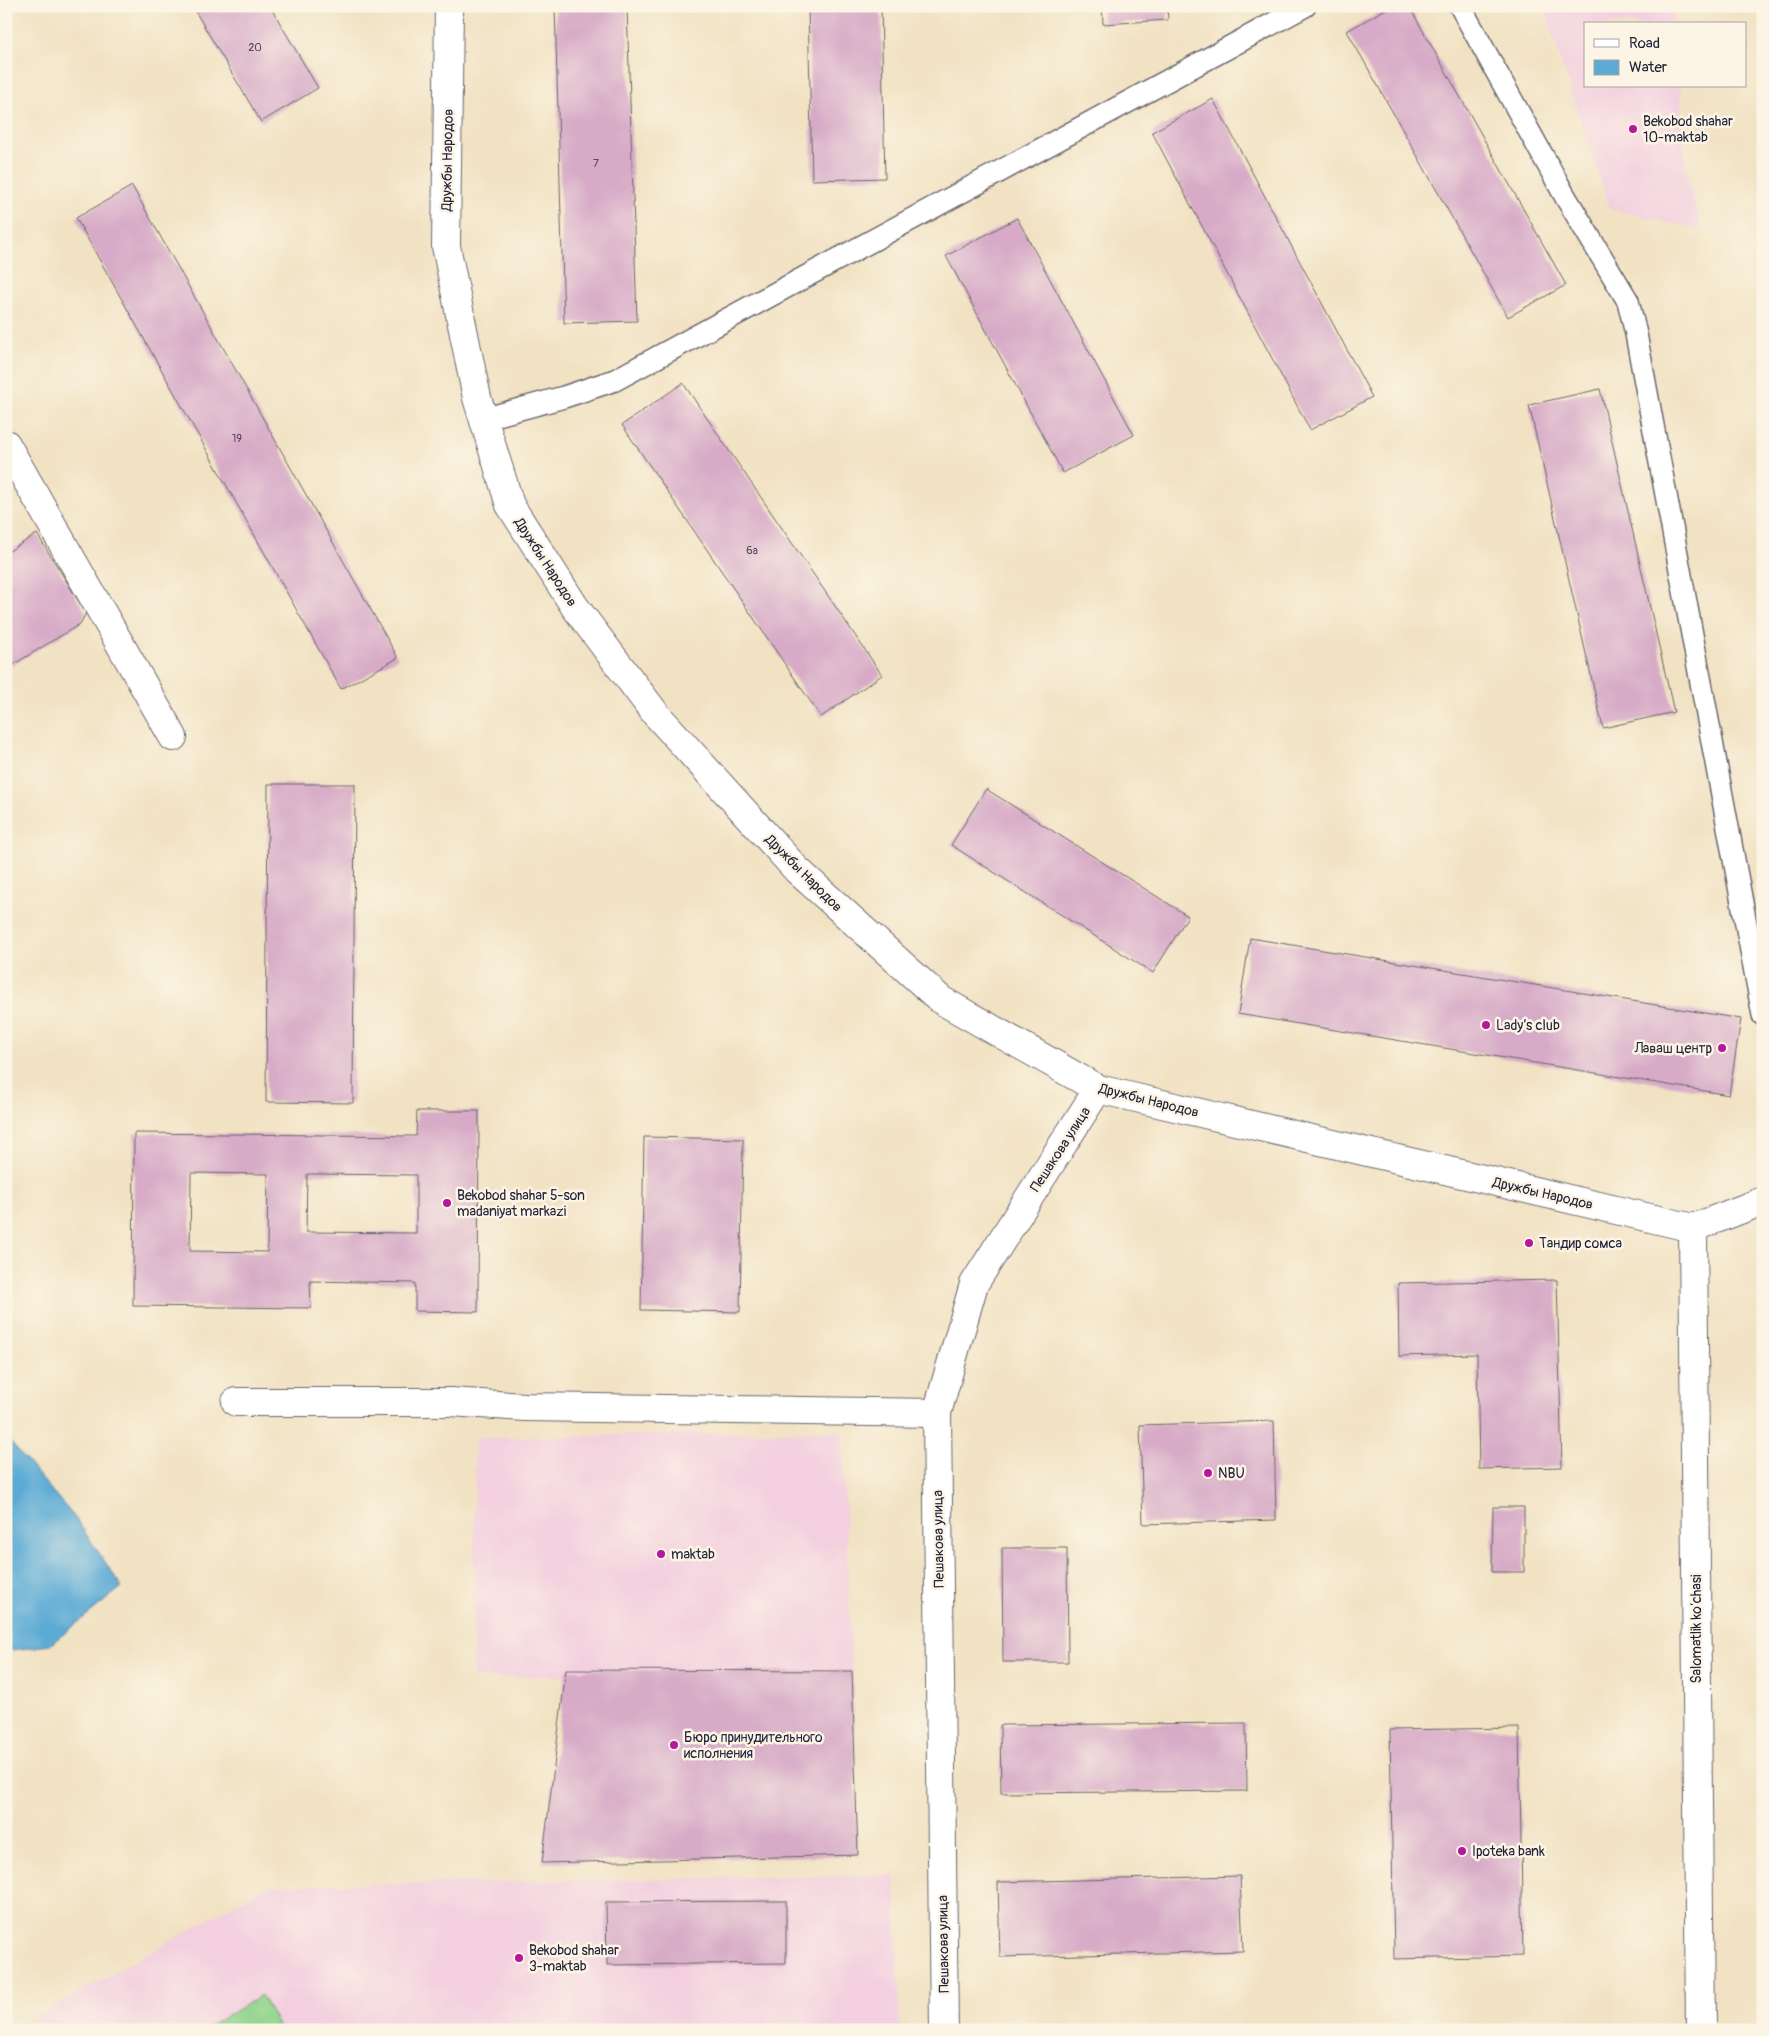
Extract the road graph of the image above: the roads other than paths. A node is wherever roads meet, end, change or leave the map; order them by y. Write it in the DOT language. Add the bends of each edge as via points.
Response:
graph roads {
  1 [pos="449,6"];
  2 [pos="1305,6"];
  3 [pos="1460,6"];
  4 [pos="483,419"];
  5 [pos="6,444"];
  6 [pos="173,736"];
  7 [pos="1763,1015"];
  8 [pos="1098,1089"];
  9 [pos="1763,1201"];
  10 [pos="1693,1228"];
  11 [pos="236,1402"];
  12 [pos="937,1413"];
  13 [pos="944,2030"];
  14 [pos="1700,2030"];
  1 -- 4 [label="street, Дружбы Народов" via="446,246"];
  2 -- 4 [label="lane" via="615,380"];
  3 -- 7 [label="lane" via="1565,196 1628,301"];
  4 -- 8 [label="street, Дружбы Народов" via="510,505 575,607 655,713 797,870 941,1000"];
  5 -- 6 [label="street"];
  8 -- 10 [label="street, Дружбы Народов"];
  8 -- 12 [label="street, Пешакова улица" via="974,1284"];
  9 -- 10 [label="street"];
  10 -- 14 [label="street, Salomatlik ko‘chasi"];
  11 -- 12 [label="street" via="452,1402 535,1407"];
  12 -- 13 [label="street, Пешакова улица"];
}
